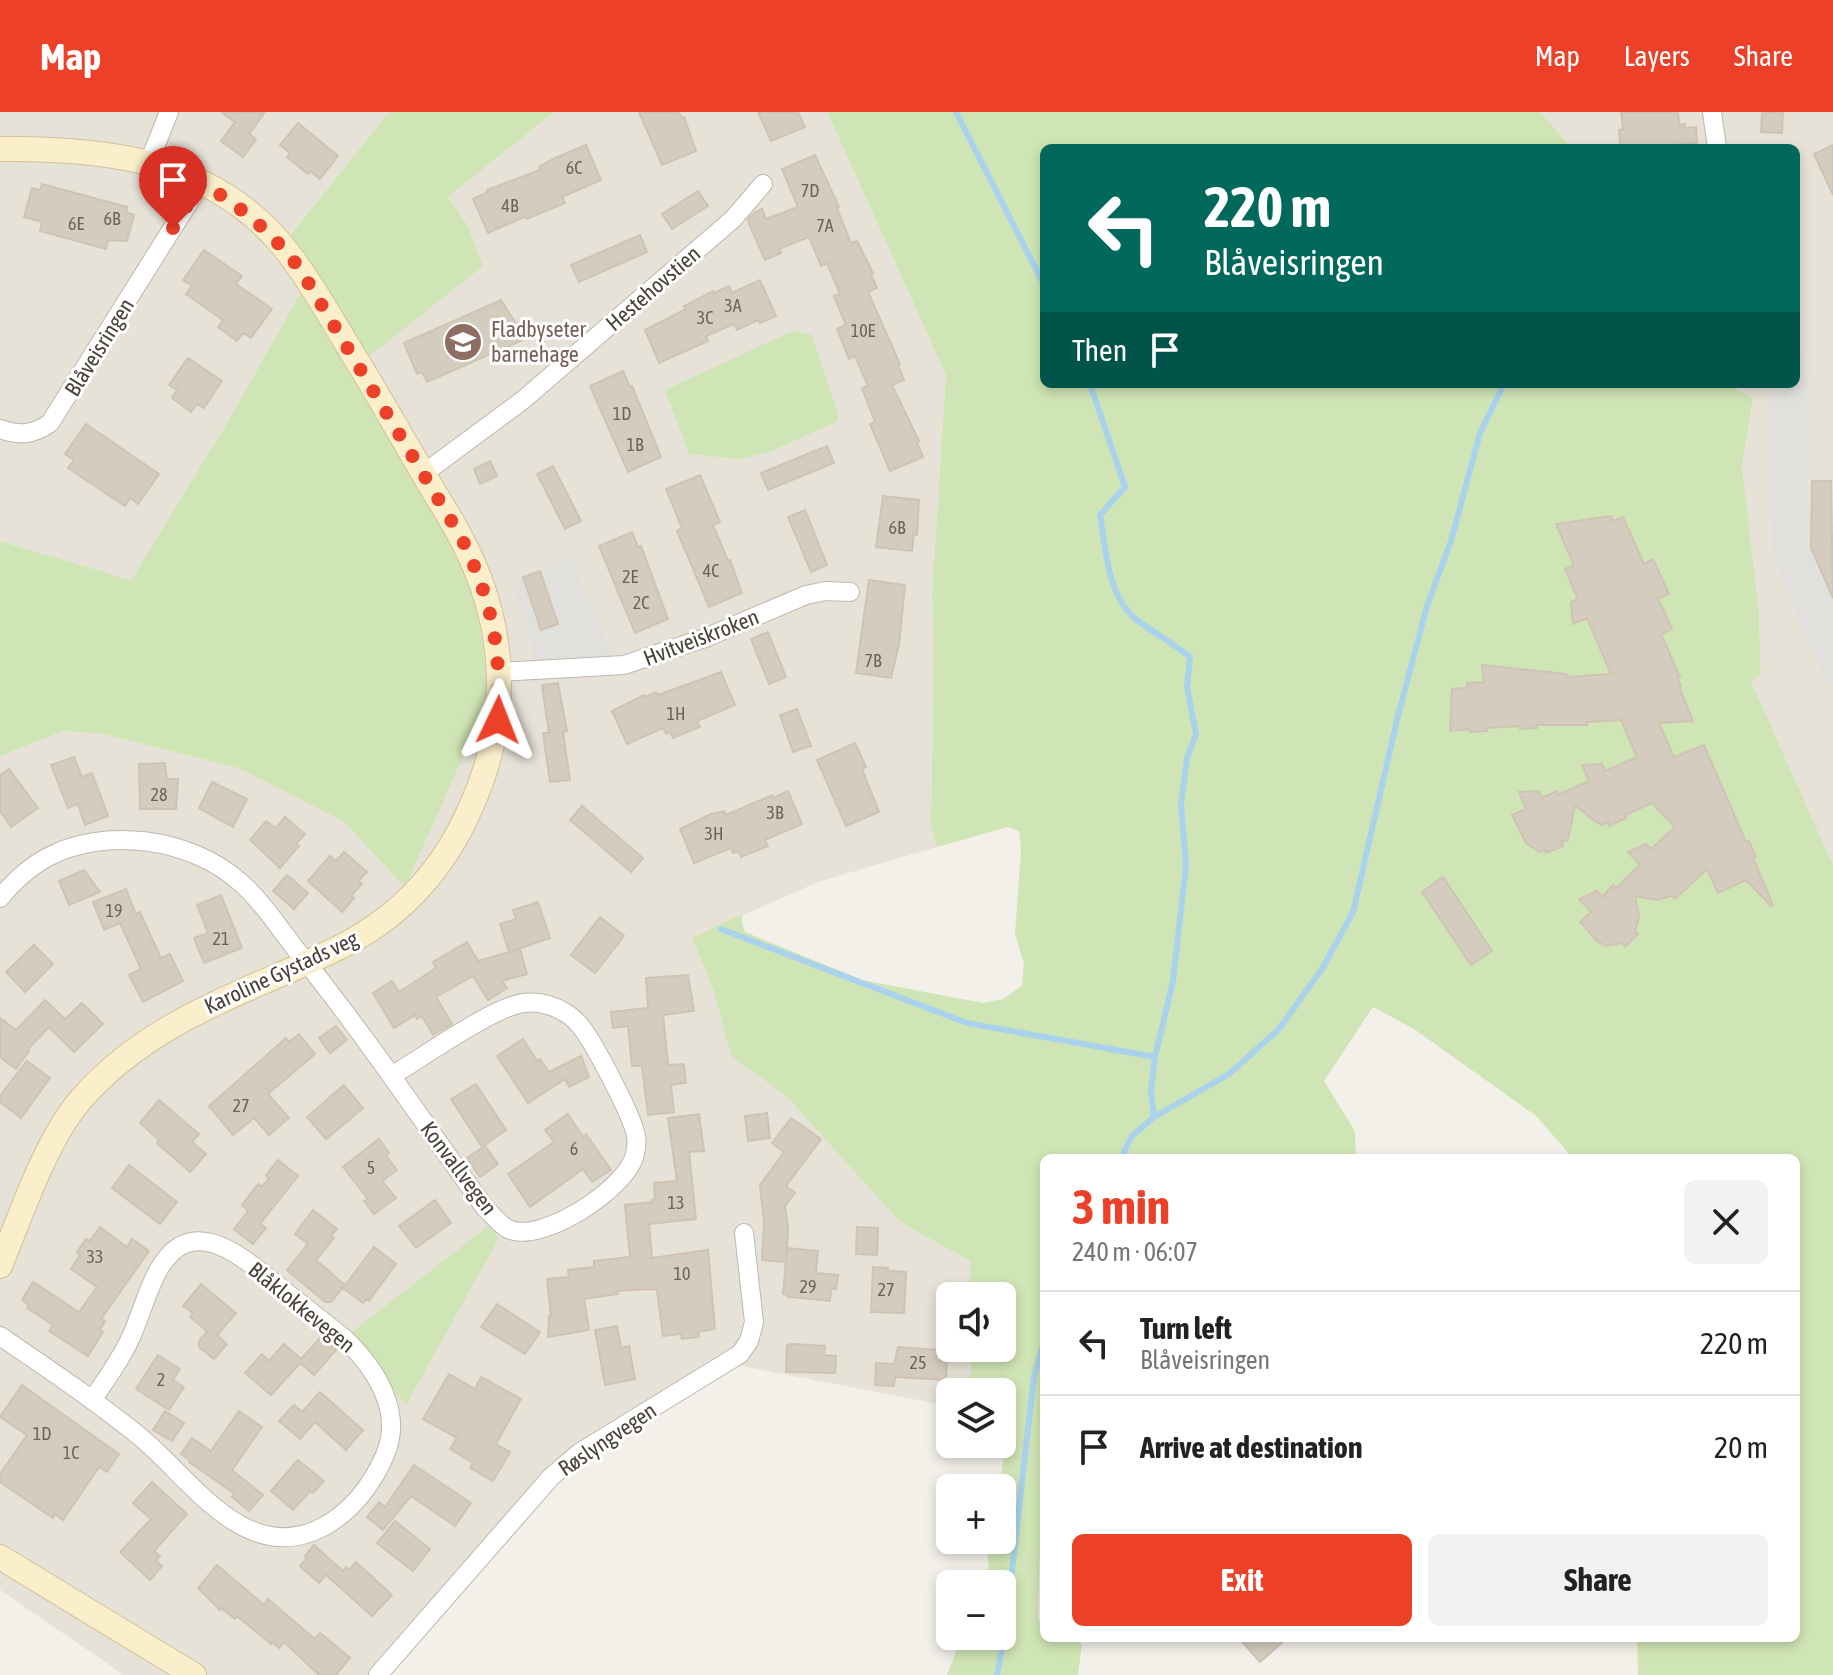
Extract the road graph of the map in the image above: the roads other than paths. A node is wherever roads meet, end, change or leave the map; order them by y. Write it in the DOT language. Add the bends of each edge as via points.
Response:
graph roads {
  1 [pos="169,112"];
  2 [pos="1712,112"];
  3 [pos="1716,144"];
  4 [pos="0,149"];
  5 [pos="149,162"];
  6 [pos="201,183"];
  7 [pos="763,184"];
  8 [pos="0,429"];
  9 [pos="423,474"];
  10 [pos="850,592"];
  11 [pos="500,672"];
  12 [pos="0,898"];
  13 [pos="306,962"];
  14 [pos="391,1076"];
  15 [pos="744,1233"];
  16 [pos="0,1266"];
  17 [pos="0,1336"];
  18 [pos="92,1400"];
  19 [pos="0,1557"];
  20 [pos="194,1675"];
  21 [pos="378,1675"];
  1 -- 5 [label="street"];
  2 -- 3 [label="street"];
  4 -- 5 [label="street, Karoline Gystads veg" via="84,150"];
  5 -- 6 [label="street, Karoline Gystads veg"];
  6 -- 8 [label="street, Blåveisringen" via="50,423 23,434"];
  6 -- 9 [label="street, Karoline Gystads veg" via="280,242"];
  7 -- 9 [label="street, Hestehovstien" via="733,219 523,400"];
  9 -- 11 [label="street, Karoline Gystads veg" via="477,570 490,605"];
  10 -- 11 [label="street, Hvitveiskroken" via="806,595 624,665"];
  11 -- 13 [label="street, Karoline Gystads veg" via="498,720 486,774 449,851 398,908 349,942"];
  12 -- 13 [label="street, Konvallvegen" via="30,869 66,849 120,841 163,843 204,858 241,882"];
  13 -- 14 [label="street, Konvallvegen"];
  13 -- 16 [label="street, Karoline Gystads veg" via="153,1035 101,1079 78,1102 52,1144"];
  14 -- 14 [label="street, Konvallvegen" via="485,1208 508,1229 529,1232 553,1226 609,1190 626,1175 635,1157 637,1138 630,1115 581,1027 541,1002 499,1011"];
  15 -- 21 [label="street, Røslyngvegen" via="754,1322 740,1354 579,1453 551,1477"];
  17 -- 18 [label="street, Blåklokkevegen"];
  18 -- 18 [label="street, Blåklokkevegen" via="240,1526 273,1539 317,1530 349,1510 391,1441 387,1399 358,1352 241,1257 208,1241 182,1245 160,1268 129,1341"];
  19 -- 20 [label="street"];
}
